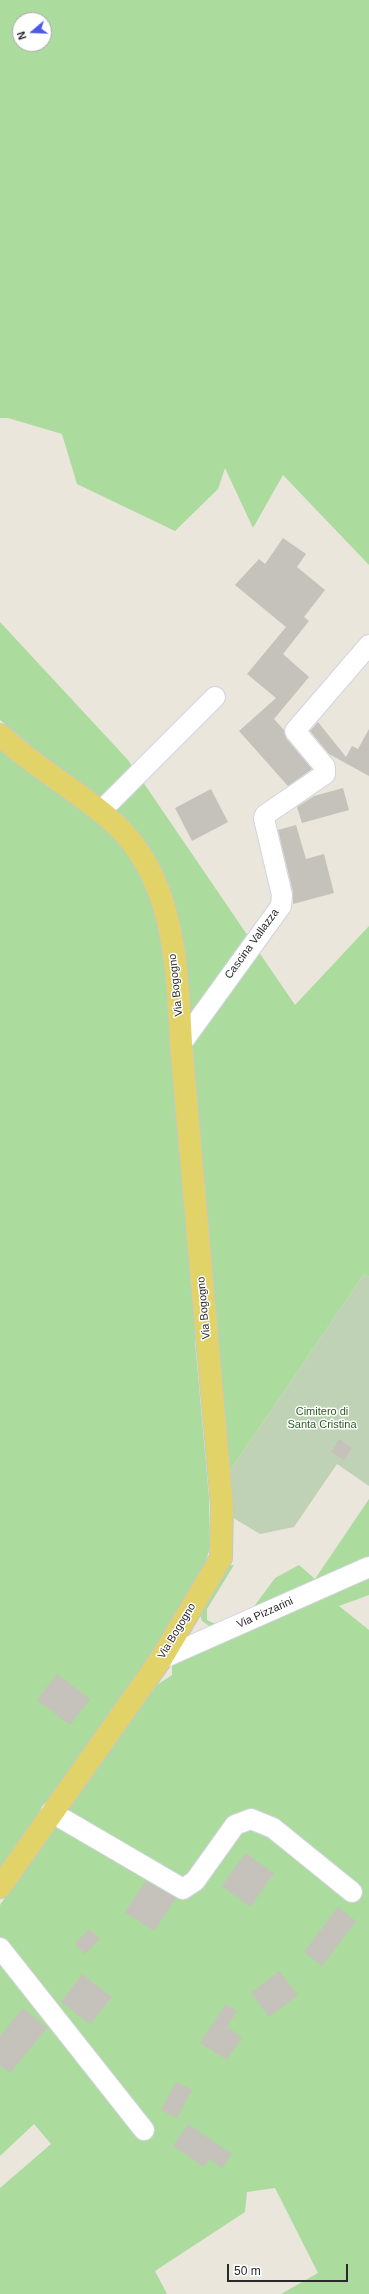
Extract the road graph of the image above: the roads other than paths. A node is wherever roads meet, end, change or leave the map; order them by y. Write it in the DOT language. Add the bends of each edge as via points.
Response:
graph roads {
  1 [pos="369,645"];
  2 [pos="215,697"];
  3 [pos="0,735"];
  4 [pos="100,812"];
  5 [pos="181,1044"];
  6 [pos="369,1567"];
  7 [pos="161,1659"];
  8 [pos="51,1812"];
  9 [pos="0,1886"];
  10 [pos="352,1892"];
  11 [pos="0,1948"];
  12 [pos="144,2130"];
  1 -- 5 [label="street, Cascina Vallazza" via="296,733 326,771 292,798 264,815 282,901"];
  2 -- 4 [label="street"];
  3 -- 4 [label="main road, Via Bogogno" via="21,755"];
  4 -- 5 [label="main road, Via Bogogno" via="133,842 149,865 167,911 178,987"];
  5 -- 7 [label="main road, Via Bogogno" via="222,1506 221,1558"];
  6 -- 7 [label="street, Via Pizzarini"];
  7 -- 8 [label="main road, Via Bogogno"];
  8 -- 9 [label="main road, Via Bogogno"];
  8 -- 10 [label="street" via="183,1889 195,1880 235,1824 251,1819 273,1828"];
  11 -- 12 [label="street"];
}
